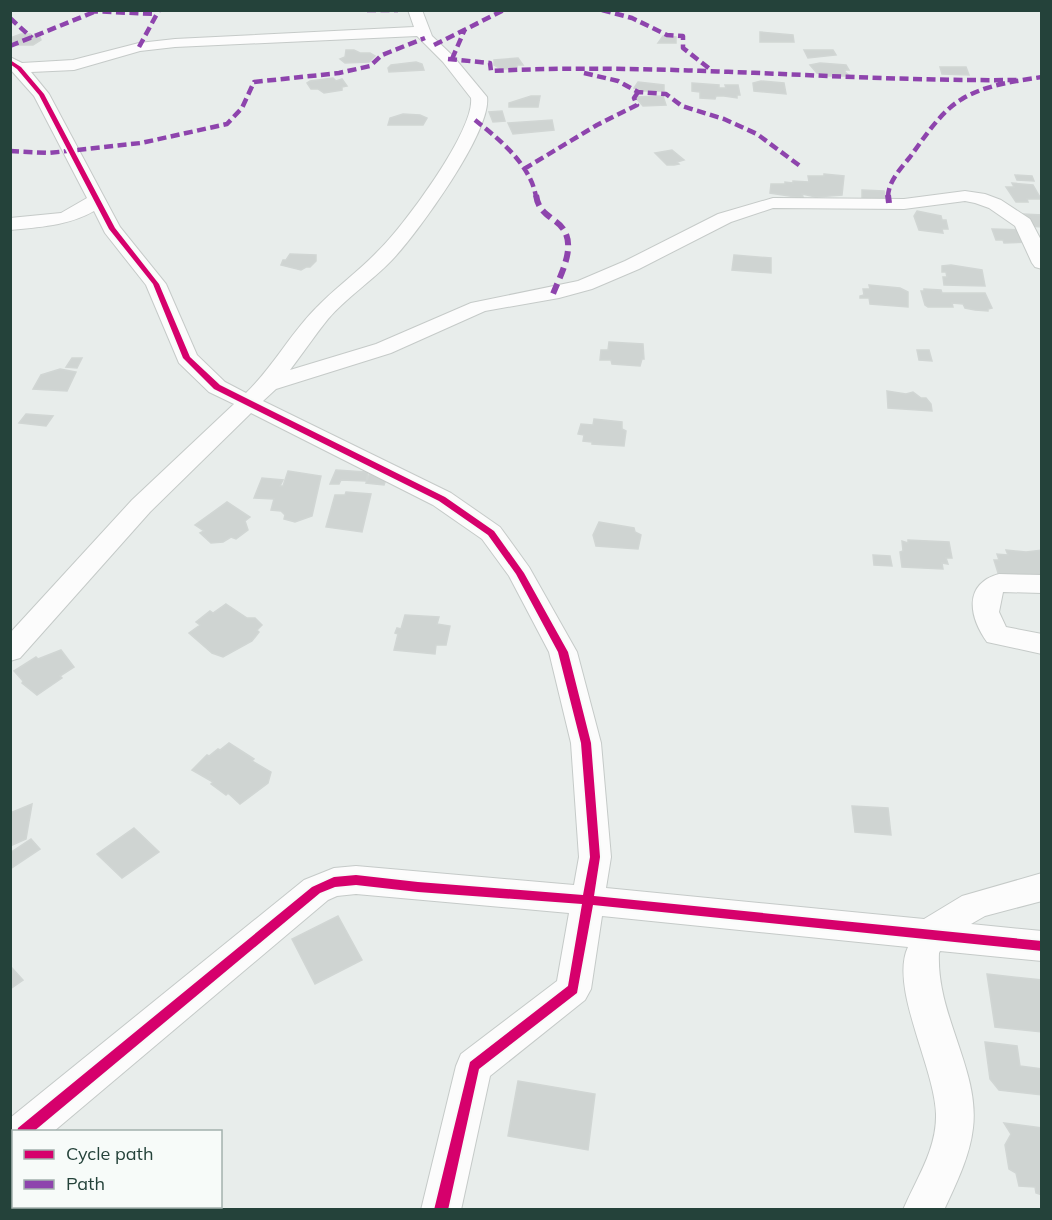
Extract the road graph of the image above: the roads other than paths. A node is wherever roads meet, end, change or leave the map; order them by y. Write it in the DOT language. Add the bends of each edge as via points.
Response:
graph roads {
  1 [pos="418,21"];
  2 [pos="15,64"];
  3 [pos="96,200"];
  4 [pos="10,224"];
  5 [pos="1041,263"];
  6 [pos="259,394"];
  7 [pos="1041,584"];
  8 [pos="1041,644"];
  9 [pos="10,651"];
  10 [pos="1041,887"];
  11 [pos="588,900"];
  12 [pos="931,935"];
  13 [pos="1041,946"];
  14 [pos="24,1130"];
  15 [pos="441,1209"];
  16 [pos="923,1209"];
  1 -- 2 [label="street" via="278,40 131,48 74,65"];
  1 -- 6 [label="street" via="476,91 480,105 475,120 438,189 386,255 322,314"];
  2 -- 3 [label="street" via="55,117"];
  3 -- 4 [label="street" via="69,217"];
  3 -- 6 [label="street" via="112,229 156,284 187,358 217,387"];
  5 -- 6 [label="street" via="1023,223 979,198 965,196 904,204 773,203 730,216 588,284 478,307 398,343"];
  6 -- 9 [label="street" via="141,506"];
  6 -- 11 [label="street" via="442,499 491,533 520,573 563,652 586,743 595,857"];
  7 -- 8 [label="street" via="991,586 984,608 987,622 997,635"];
  10 -- 12 [label="street" via="969,908"];
  11 -- 12 [label="street"];
  11 -- 14 [label="street" via="356,880 334,882 316,890"];
  11 -- 15 [label="street" via="573,989 474,1065"];
  12 -- 13 [label="street"];
  12 -- 16 [label="street" via="921,958 921,986 950,1075 956,1116 948,1154"];
}
